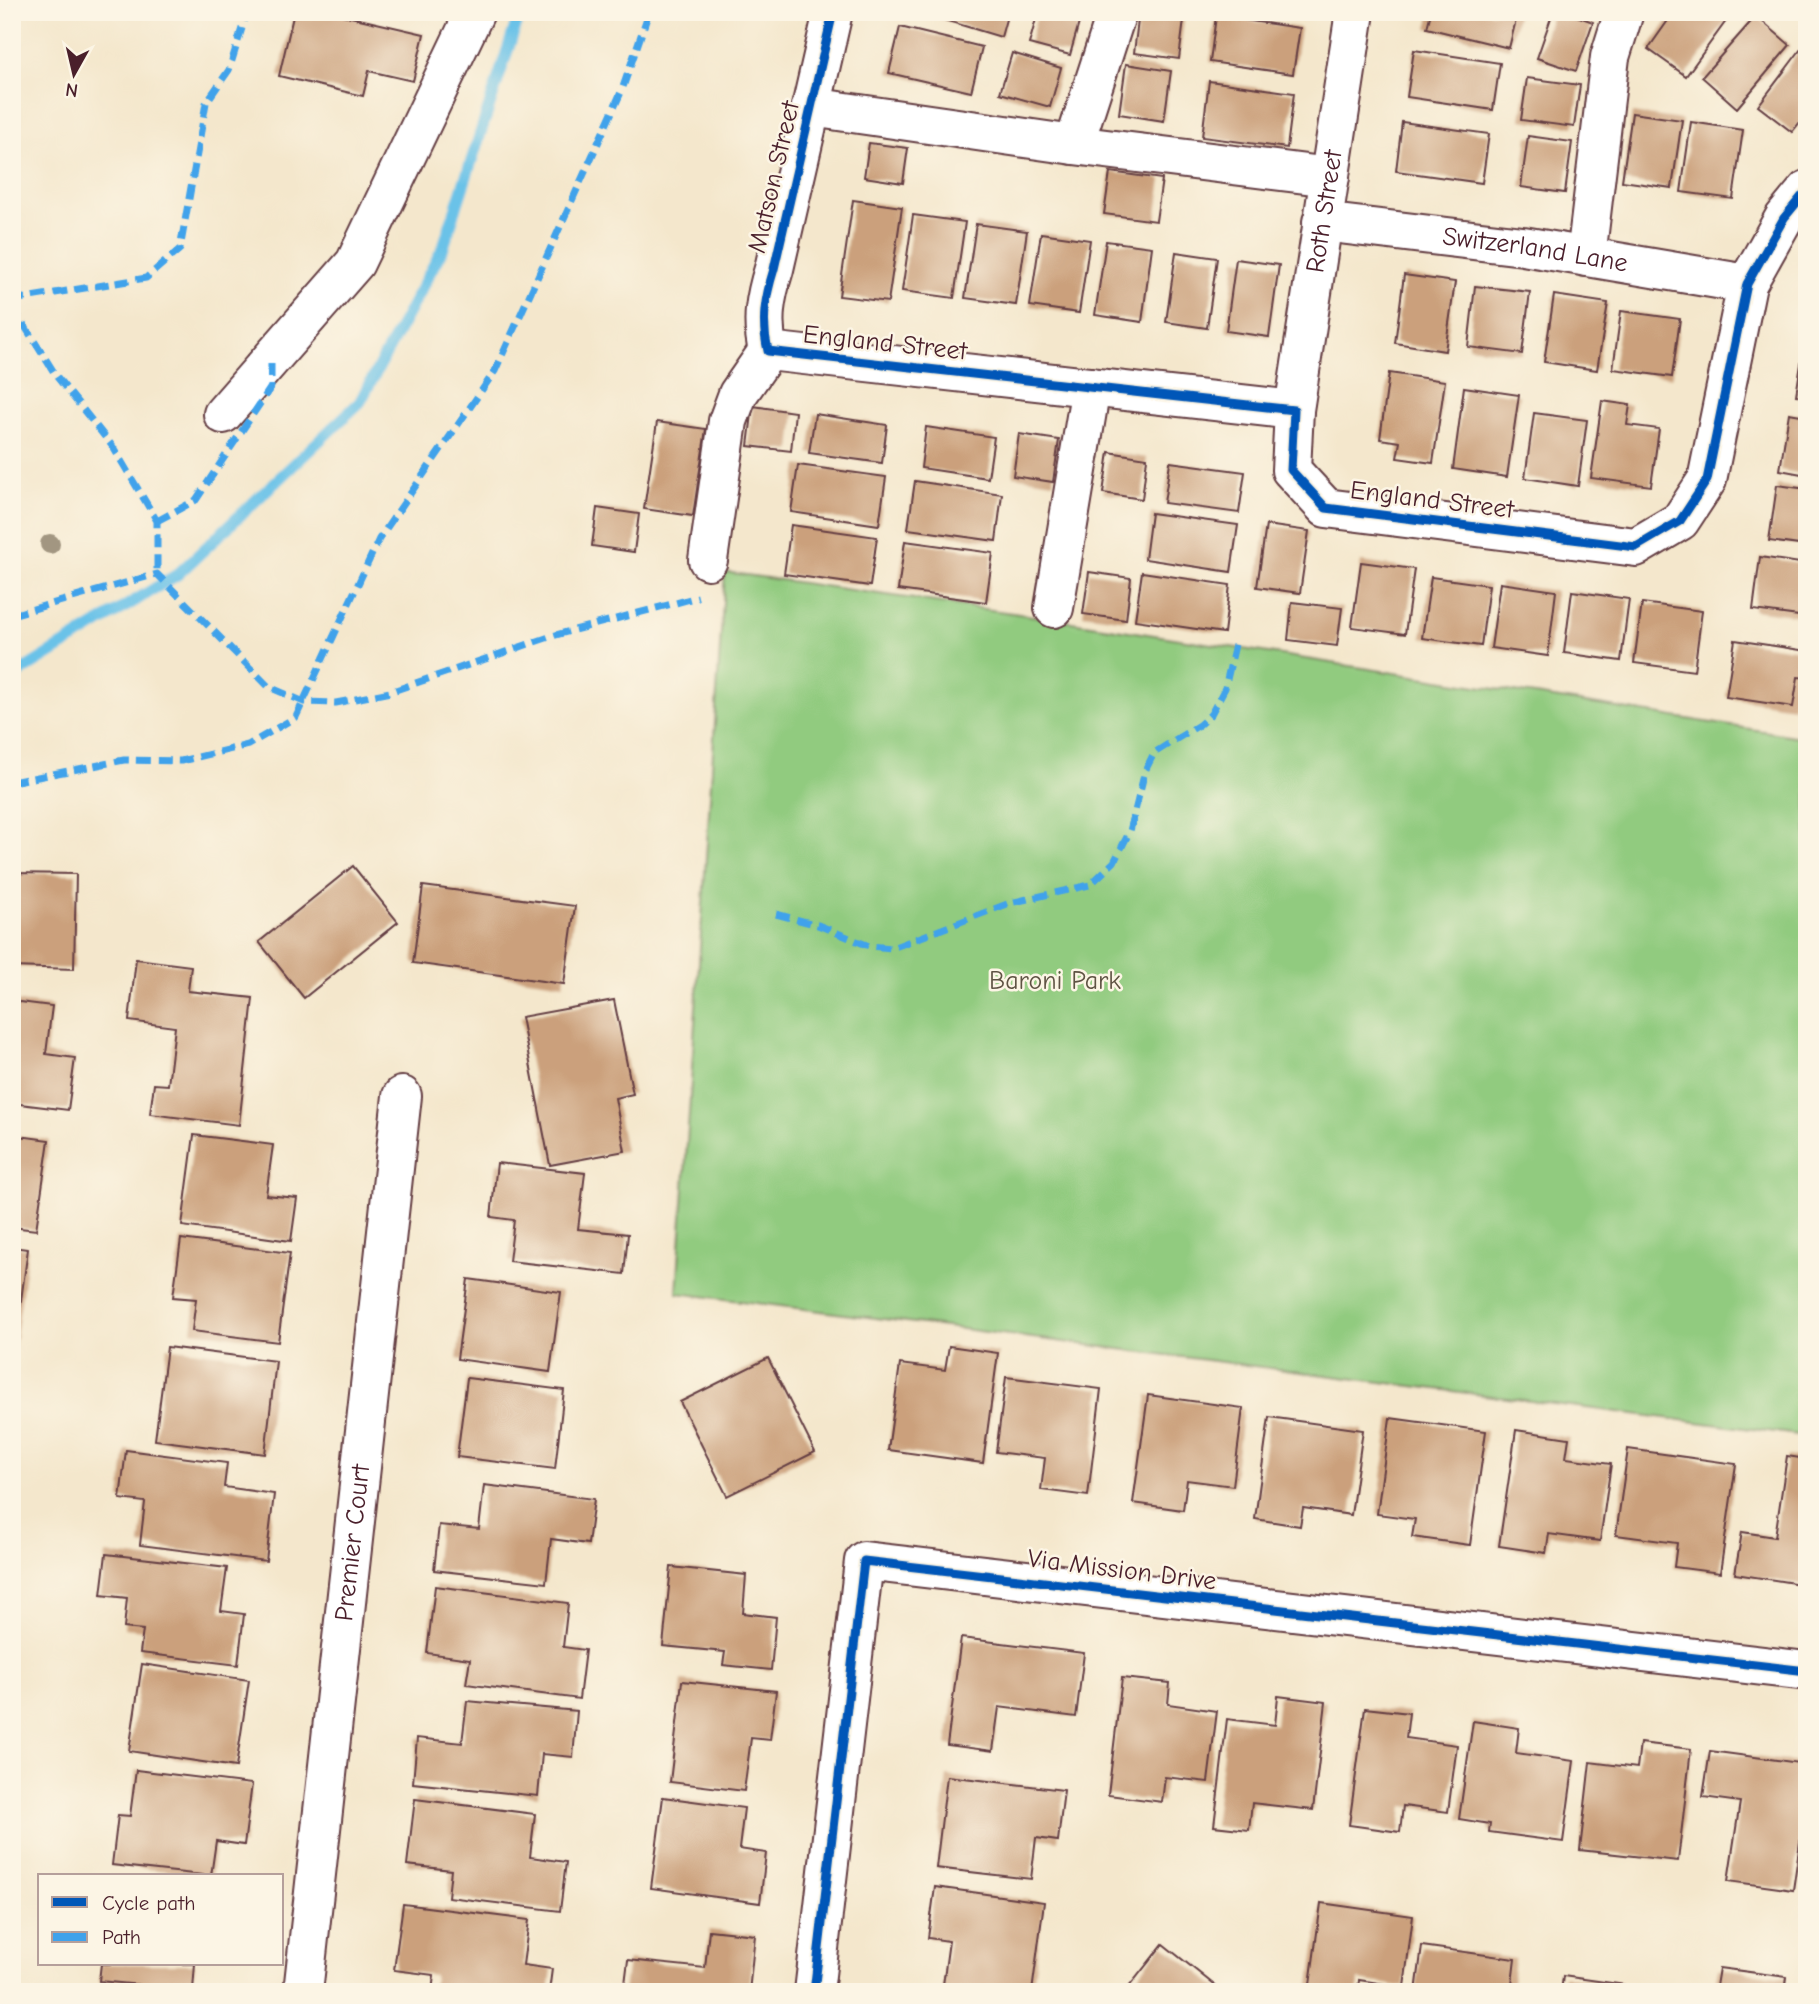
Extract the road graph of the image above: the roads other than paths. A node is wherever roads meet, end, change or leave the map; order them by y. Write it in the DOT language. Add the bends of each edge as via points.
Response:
graph roads {
  1 [pos="475,12"];
  2 [pos="833,12"];
  3 [pos="1117,12"];
  4 [pos="1355,12"];
  5 [pos="1624,12"];
  6 [pos="811,107"];
  7 [pos="1074,145"];
  8 [pos="1330,177"];
  9 [pos="1807,190"];
  10 [pos="1322,222"];
  11 [pos="1586,257"];
  12 [pos="1747,284"];
  13 [pos="768,351"];
  14 [pos="1091,387"];
  15 [pos="1294,410"];
  16 [pos="223,414"];
  17 [pos="708,560"];
  18 [pos="1055,608"];
  19 [pos="402,1096"];
  20 [pos="1807,1671"];
  21 [pos="303,1992"];
  22 [pos="814,1992"];
  1 -- 16 [label="street" via="355,263"];
  2 -- 6 [label="street, Matson Street"];
  3 -- 7 [label="street"];
  4 -- 8 [label="street, Roth Street"];
  5 -- 11 [label="street" via="1610,57"];
  6 -- 7 [label="street"];
  6 -- 13 [label="street, Matson Street" via="765,300 763,331"];
  7 -- 8 [label="street"];
  8 -- 10 [label="street, Roth Street"];
  9 -- 12 [label="street, England Street" via="1784,218"];
  10 -- 11 [label="street, Switzerland Lane"];
  10 -- 15 [label="street, Roth Street"];
  11 -- 12 [label="street, Switzerland Lane"];
  12 -- 15 [label="street, England Street" via="1707,480 1680,521 1636,547 1326,508 1291,470"];
  13 -- 14 [label="street, England Street"];
  13 -- 17 [label="street" via="738,394 728,421"];
  14 -- 15 [label="street, England Street"];
  14 -- 18 [label="street"];
  19 -- 21 [label="street, Premier Court"];
  20 -- 22 [label="street, Via Mission Drive" via="863,1561"];
}
